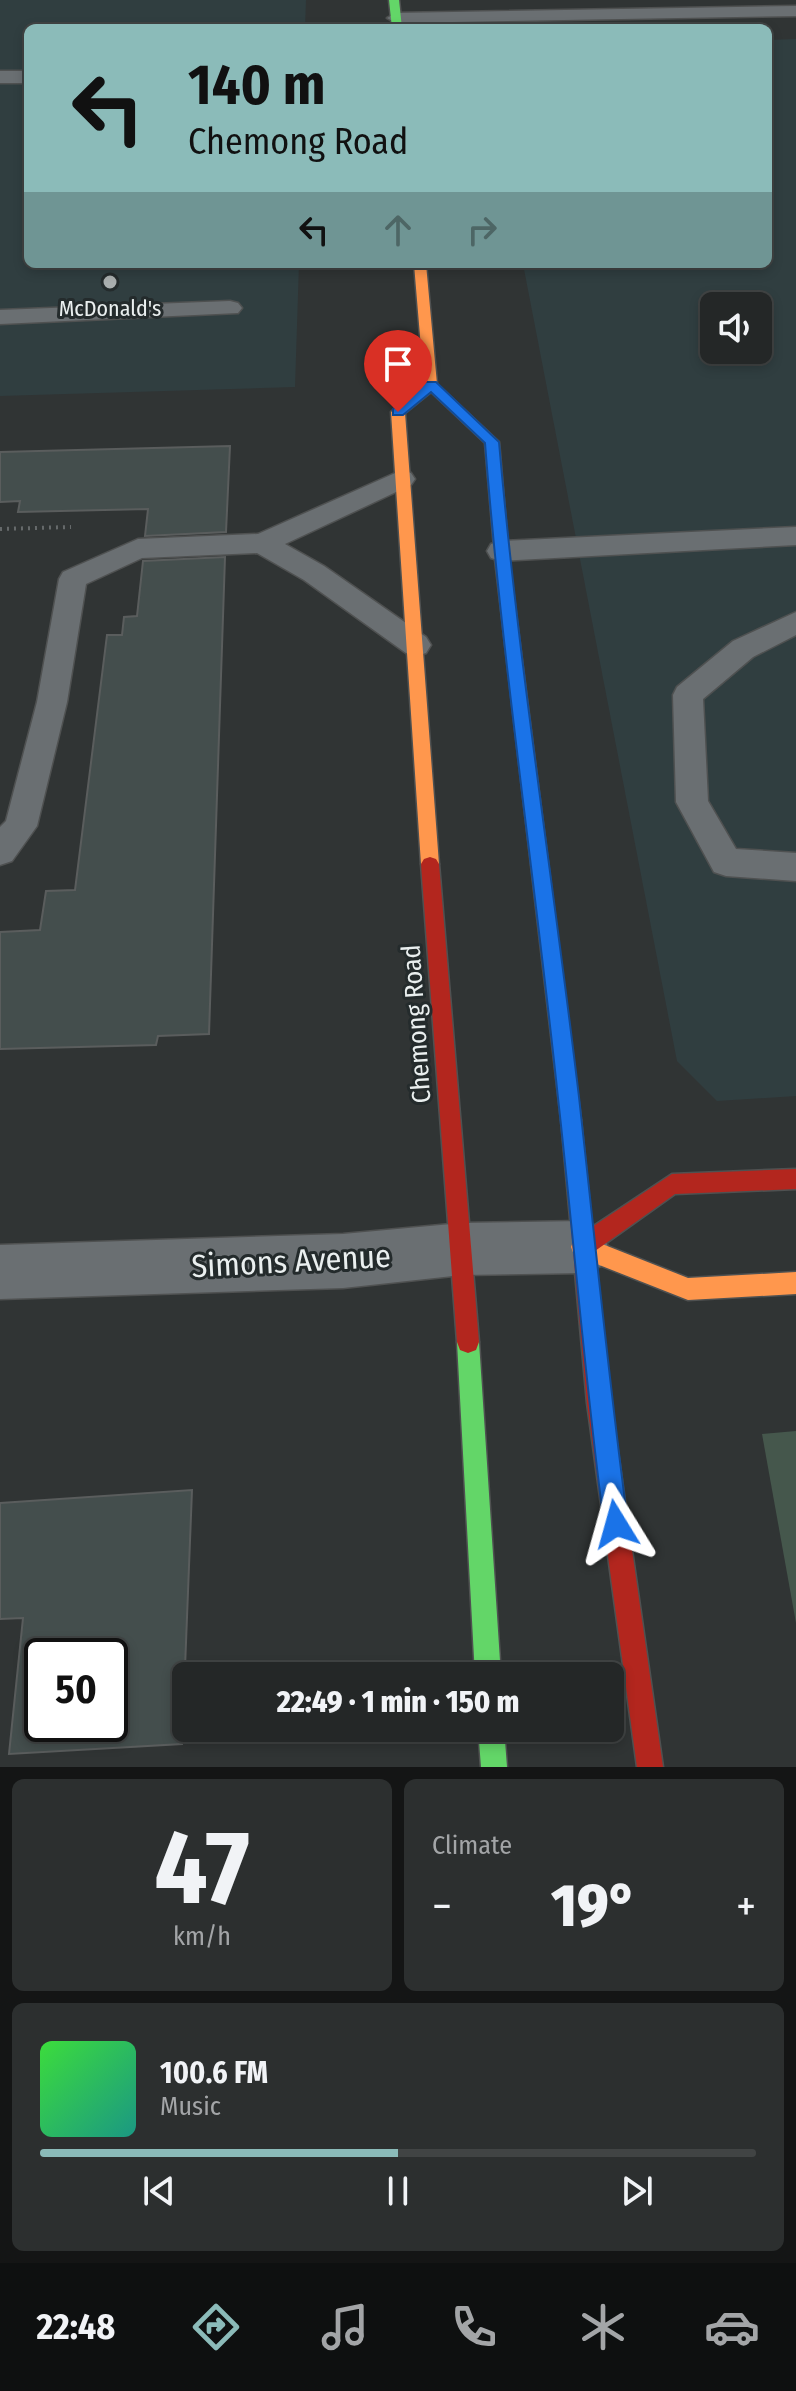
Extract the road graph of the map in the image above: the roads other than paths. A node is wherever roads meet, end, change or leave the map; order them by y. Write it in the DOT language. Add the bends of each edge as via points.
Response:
graph roads {
  1 [pos="796,11"];
  2 [pos="396,15"];
  3 [pos="0,77"];
  4 [pos="24,77"];
  5 [pos="420,268"];
  6 [pos="230,308"];
  7 [pos="0,317"];
  8 [pos="431,385"];
  9 [pos="402,479"];
  10 [pos="793,542"];
  11 [pos="262,543"];
  12 [pos="501,551"];
  13 [pos="796,622"];
  14 [pos="416,645"];
  15 [pos="0,851"];
  16 [pos="796,867"];
  17 [pos="796,1179"];
  18 [pos="582,1247"];
  19 [pos="462,1249"];
  20 [pos="0,1272"];
  21 [pos="796,1283"];
  22 [pos="487,1662"];
  23 [pos="492,1742"];
  24 [pos="494,1767"];
  25 [pos="650,1767"];
  1 -- 2 [label="lane"];
  3 -- 4 [label="lane"];
  5 -- 8 [label="main road"];
  6 -- 7 [label="lane"];
  8 -- 9 [label="main road, Chemong Road" via="398,412"];
  8 -- 12 [label="main road" via="492,442"];
  9 -- 11 [label="lane"];
  9 -- 14 [label="main road, Chemong Road"];
  10 -- 12 [label="lane"];
  11 -- 14 [label="lane"];
  11 -- 15 [label="lane" via="138,549 73,579 52,702 21,826"];
  12 -- 18 [label="main road" via="569,1098"];
  13 -- 16 [label="lane" via="743,649 688,695 692,802 726,862"];
  14 -- 19 [label="main road, Chemong Road"];
  17 -- 18 [label="main road" via="672,1184"];
  18 -- 19 [label="street, Simons Avenue"];
  18 -- 21 [label="main road" via="688,1289"];
  18 -- 25 [label="main road"];
  19 -- 20 [label="street, Simons Avenue" via="343,1261"];
  19 -- 22 [label="main road, Chemong Road"];
  23 -- 24 [label="main road"];
}
